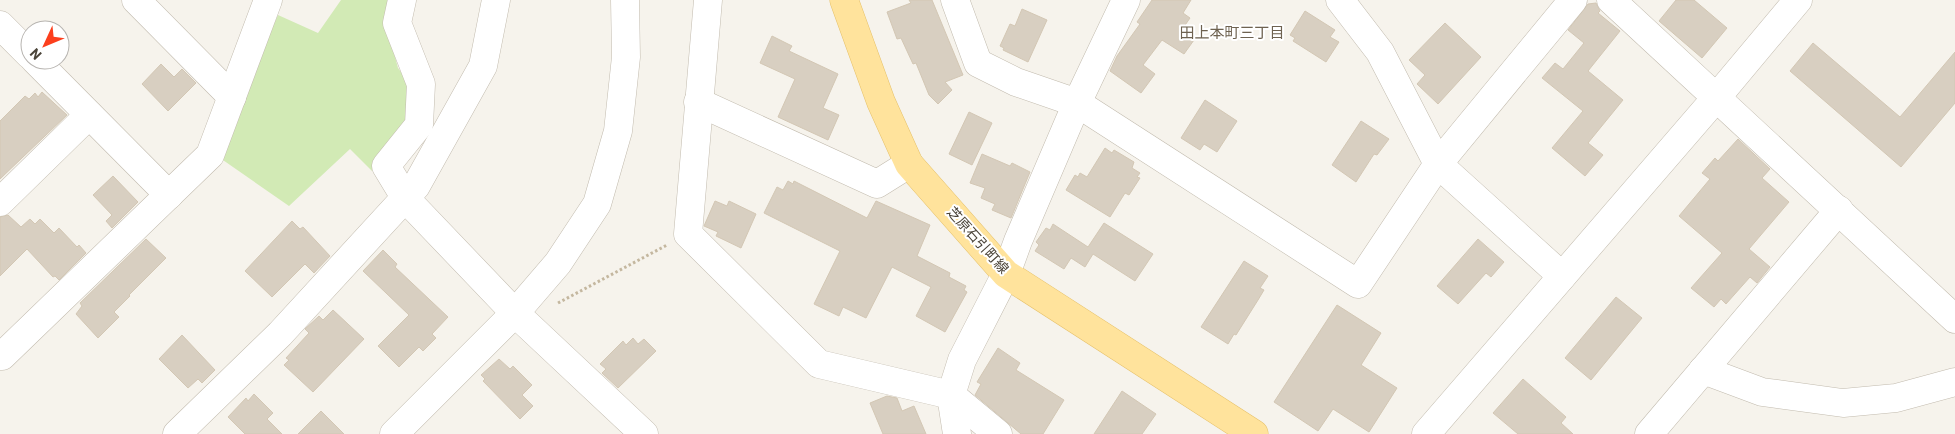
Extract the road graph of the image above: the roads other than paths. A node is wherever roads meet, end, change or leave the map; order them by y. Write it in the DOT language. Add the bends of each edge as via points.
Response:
graph roads {
  1 [pos="136,0"];
  2 [pos="268,0"];
  3 [pos="402,0"];
  4 [pos="496,0"];
  5 [pos="625,0"];
  6 [pos="708,0"];
  7 [pos="844,0"];
  8 [pos="955,0"];
  9 [pos="1126,0"];
  10 [pos="1340,0"];
  11 [pos="1573,0"];
  12 [pos="1611,0"];
  13 [pos="1798,0"];
  14 [pos="2,31"];
  15 [pos="20,46"];
  16 [pos="45,70"];
  17 [pos="232,97"];
  18 [pos="1716,98"];
  19 [pos="698,102"];
  20 [pos="1078,103"];
  21 [pos="89,115"];
  22 [pos="909,164"];
  23 [pos="1438,164"];
  24 [pos="169,195"];
  25 [pos="406,199"];
  26 [pos="0,202"];
  27 [pos="1839,210"];
  28 [pos="1006,274"];
  29 [pos="1562,276"];
  30 [pos="515,312"];
  31 [pos="1955,318"];
  32 [pos="0,356"];
  33 [pos="1703,370"];
  34 [pos="1955,382"];
  35 [pos="950,395"];
  36 [pos="633,431"];
  37 [pos="177,434"];
  38 [pos="394,434"];
  39 [pos="957,434"];
  40 [pos="998,434"];
  41 [pos="1254,434"];
  42 [pos="1426,434"];
  43 [pos="1649,434"];
  1 -- 17 [label="street"];
  2 -- 17 [label="street"];
  3 -- 25 [label="street" via="397,23 421,84 419,125 386,166"];
  4 -- 25 [label="street" via="483,66"];
  5 -- 30 [label="street" via="626,57 618,131 597,204 558,263"];
  6 -- 19 [label="street"];
  7 -- 22 [label="main road, 芝原石引町線" via="881,102"];
  8 -- 20 [label="street" via="978,63 1016,82"];
  9 -- 20 [label="street"];
  10 -- 23 [label="street" via="1380,52"];
  11 -- 23 [label="street"];
  12 -- 18 [label="street"];
  13 -- 18 [label="street"];
  14 -- 15 [label="street"];
  16 -- 21 [label="street"];
  17 -- 24 [label="street" via="210,155"];
  18 -- 27 [label="street"];
  18 -- 29 [label="street"];
  19 -- 22 [label="street" via="877,184"];
  19 -- 35 [label="street" via="688,234 819,364"];
  20 -- 23 [label="street" via="1358,284"];
  20 -- 28 [label="street"];
  21 -- 24 [label="street"];
  21 -- 26 [label="street"];
  22 -- 28 [label="main road, 芝原石引町線"];
  23 -- 29 [label="street"];
  24 -- 32 [label="street"];
  25 -- 30 [label="street"];
  25 -- 37 [label="street" via="280,334"];
  27 -- 31 [label="street"];
  27 -- 33 [label="street"];
  28 -- 35 [label="street" via="962,360"];
  28 -- 41 [label="main road, 芝原石引町線"];
  29 -- 42 [label="street"];
  30 -- 36 [label="street"];
  30 -- 38 [label="street"];
  33 -- 34 [label="street" via="1762,392 1843,404 1896,398"];
  33 -- 43 [label="street"];
  35 -- 39 [label="street"];
  35 -- 40 [label="street"];
}
